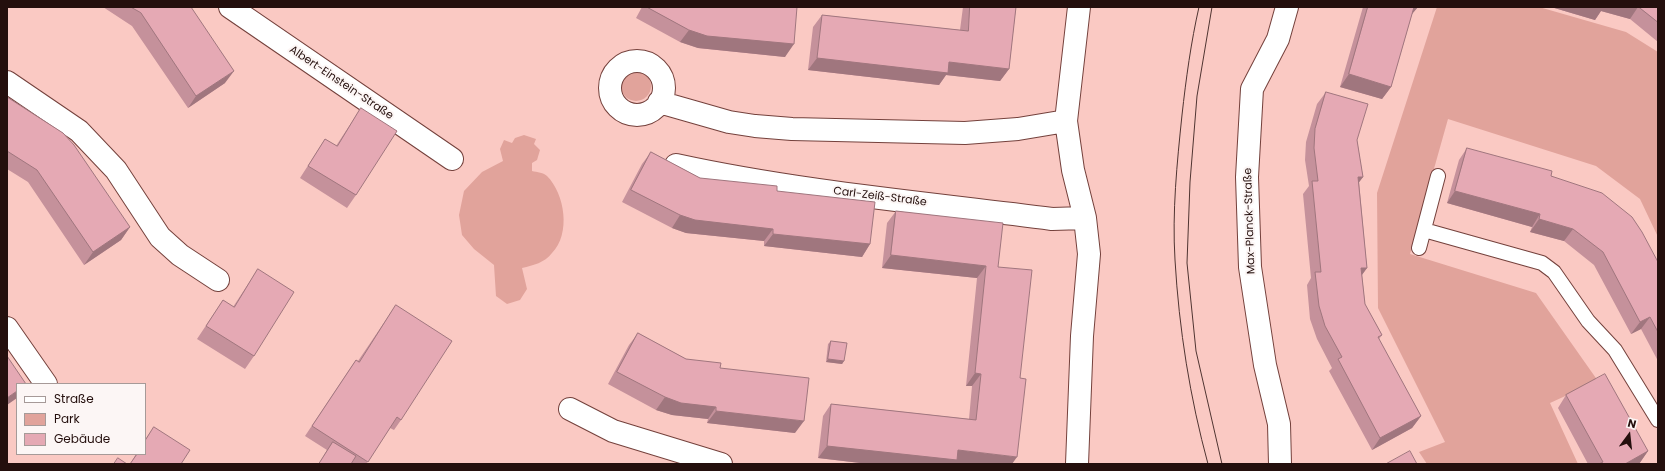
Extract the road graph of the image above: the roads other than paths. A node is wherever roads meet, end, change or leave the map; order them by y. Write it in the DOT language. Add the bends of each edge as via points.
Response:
graph roads {
  1 [pos="230,7"];
  2 [pos="1079,7"];
  3 [pos="1287,7"];
  4 [pos="7,82"];
  5 [pos="659,102"];
  6 [pos="1066,121"];
  7 [pos="452,159"];
  8 [pos="676,165"];
  9 [pos="1438,176"];
  10 [pos="1085,218"];
  11 [pos="1424,230"];
  12 [pos="1419,248"];
  13 [pos="218,280"];
  14 [pos="7,328"];
  15 [pos="45,383"];
  16 [pos="570,408"];
  17 [pos="1658,420"];
  18 [pos="721,464"];
  19 [pos="1077,464"];
  20 [pos="1280,464"];
  1 -- 7 [label="street, Albert-Einstein-Straße"];
  2 -- 6 [label="street"];
  3 -- 20 [label="street, Max-Planck-Straße" via="1278,39 1252,89 1247,177 1250,267 1265,365 1279,424"];
  4 -- 13 [label="street" via="79,131 116,170 160,237 180,255"];
  5 -- 6 [label="street" via="728,122 792,129 965,132 1018,129"];
  6 -- 10 [label="street" via="1073,170"];
  8 -- 10 [label="street, Carl-Zeiß-Straße" via="813,189 1052,219"];
  9 -- 11 [label="lane"];
  10 -- 19 [label="street" via="1089,254 1082,336"];
  11 -- 12 [label="lane"];
  11 -- 17 [label="lane" via="1542,263 1554,272 1588,321 1615,350"];
  14 -- 15 [label="street"];
  16 -- 18 [label="street" via="613,432"];
}
